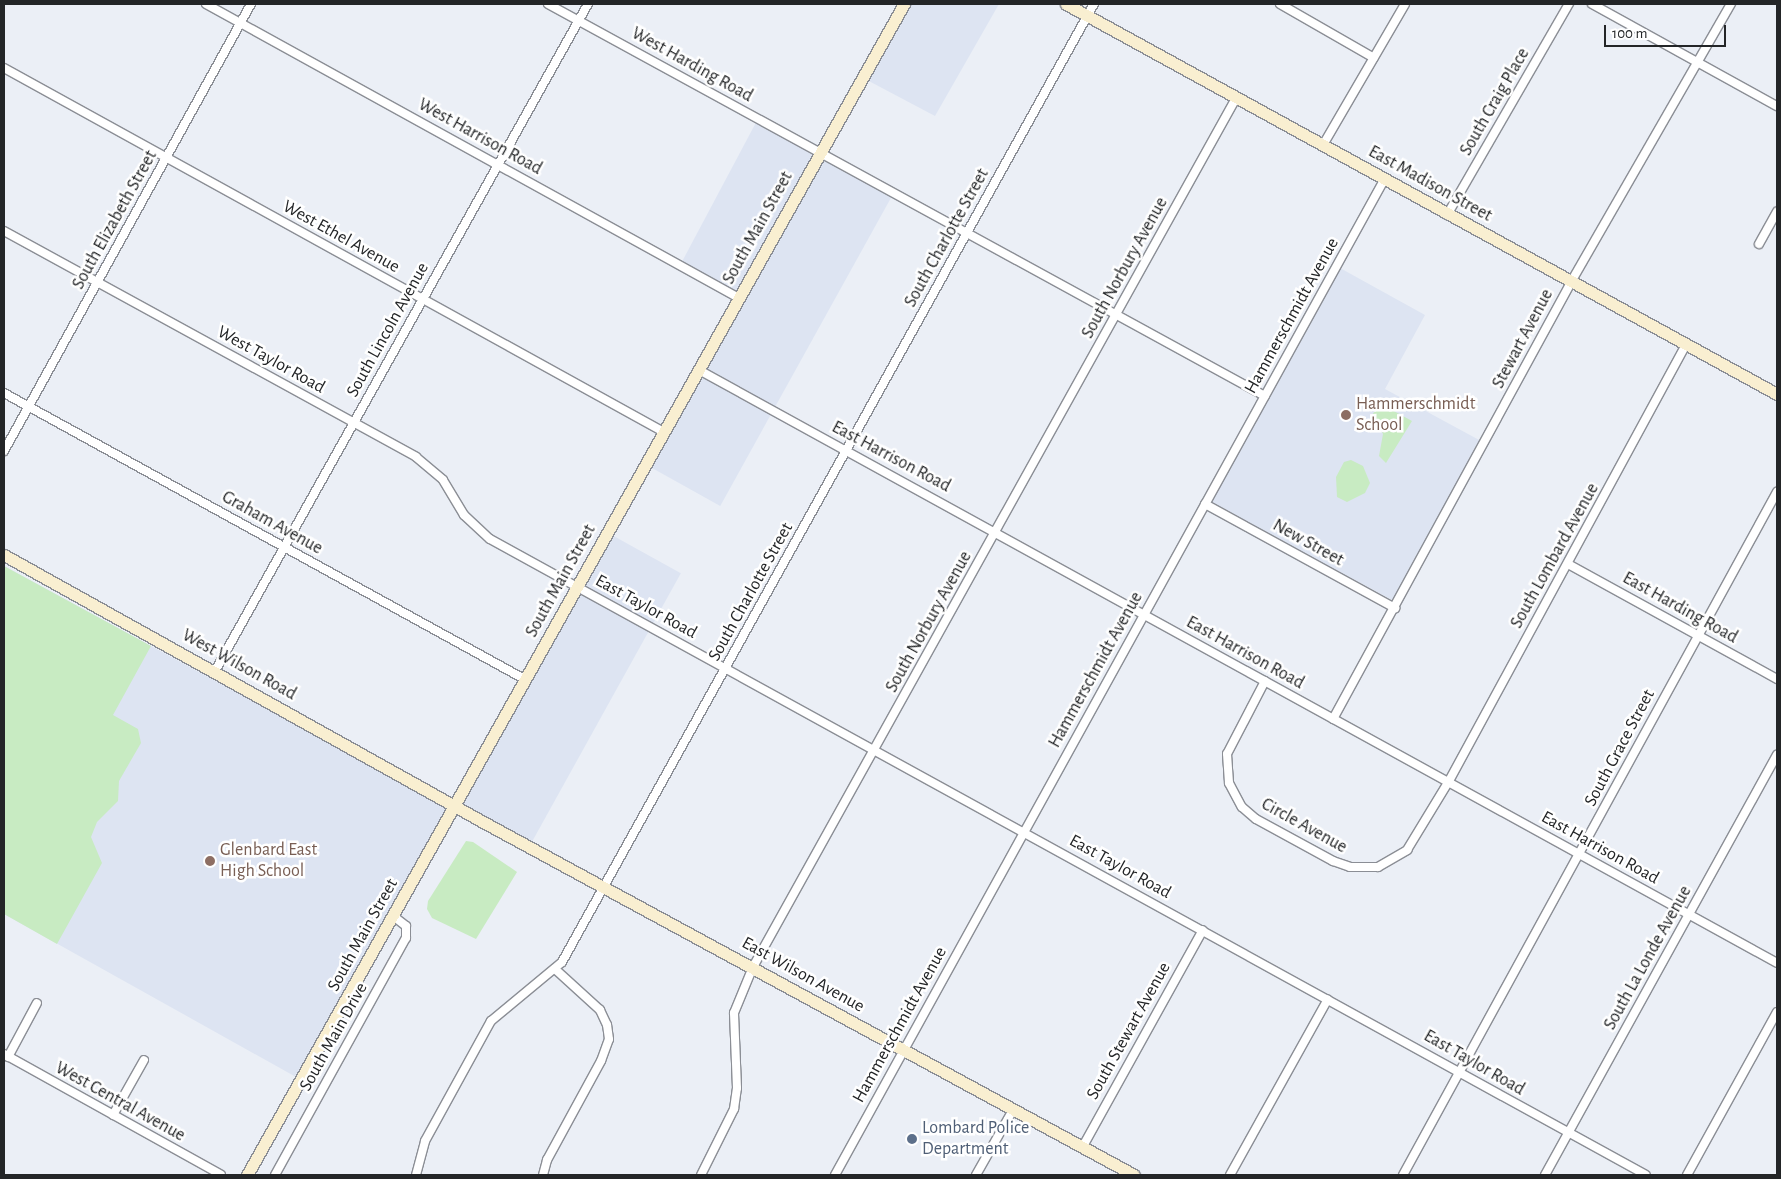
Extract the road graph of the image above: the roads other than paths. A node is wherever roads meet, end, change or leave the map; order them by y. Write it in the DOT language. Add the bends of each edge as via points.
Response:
graph roads {
  1 [pos="206,4"];
  2 [pos="251,4"];
  3 [pos="548,4"];
  4 [pos="588,4"];
  5 [pos="904,4"];
  6 [pos="1066,4"];
  7 [pos="1094,4"];
  8 [pos="1280,4"];
  9 [pos="1405,4"];
  10 [pos="1569,4"];
  11 [pos="1592,4"];
  12 [pos="1731,4"];
  13 [pos="1088,16"];
  14 [pos="578,20"];
  15 [pos="241,22"];
  16 [pos="1374,58"];
  17 [pos="1698,62"];
  18 [pos="4,68"];
  19 [pos="1236,98"];
  20 [pos="1777,106"];
  21 [pos="1323,145"];
  22 [pos="820,152"];
  23 [pos="167,158"];
  24 [pos="498,164"];
  25 [pos="1384,180"];
  26 [pos="1777,212"];
  27 [pos="1447,215"];
  28 [pos="4,231"];
  29 [pos="967,232"];
  30 [pos="1759,244"];
  31 [pos="98,282"];
  32 [pos="1571,282"];
  33 [pos="739,298"];
  34 [pos="422,299"];
  35 [pos="1117,315"];
  36 [pos="1686,345"];
  37 [pos="699,370"];
  38 [pos="4,393"];
  39 [pos="1777,394"];
  40 [pos="1265,396"];
  41 [pos="29,406"];
  42 [pos="353,423"];
  43 [pos="664,432"];
  44 [pos="4,451"];
  45 [pos="847,451"];
  46 [pos="1777,492"];
  47 [pos="1205,504"];
  48 [pos="997,532"];
  49 [pos="284,547"];
  50 [pos="4,555"];
  51 [pos="1568,564"];
  52 [pos="578,586"];
  53 [pos="1395,608"];
  54 [pos="1144,614"];
  55 [pos="1697,635"];
  56 [pos="726,668"];
  57 [pos="215,671"];
  58 [pos="1777,679"];
  59 [pos="526,680"];
  60 [pos="1265,681"];
  61 [pos="1333,719"];
  62 [pos="875,749"];
  63 [pos="1777,755"];
  64 [pos="1449,781"];
  65 [pos="456,806"];
  66 [pos="1024,832"];
  67 [pos="1580,855"];
  68 [pos="604,886"];
  69 [pos="1689,915"];
  70 [pos="393,916"];
  71 [pos="1202,930"];
  72 [pos="1777,963"];
  73 [pos="753,967"];
  74 [pos="556,970"];
  75 [pos="1328,999"];
  76 [pos="38,1003"];
  77 [pos="1777,1012"];
  78 [pos="903,1050"];
  79 [pos="6,1055"];
  80 [pos="144,1060"];
  81 [pos="1459,1074"];
  82 [pos="1013,1110"];
  83 [pos="113,1115"];
  84 [pos="1568,1133"];
  85 [pos="1082,1148"];
  86 [pos="1120,1172"];
  87 [pos="221,1175"];
  88 [pos="247,1175"];
  89 [pos="275,1175"];
  90 [pos="416,1175"];
  91 [pos="543,1175"];
  92 [pos="701,1175"];
  93 [pos="835,1175"];
  94 [pos="976,1175"];
  95 [pos="1134,1175"];
  96 [pos="1230,1175"];
  97 [pos="1403,1175"];
  98 [pos="1545,1175"];
  99 [pos="1646,1175"];
  100 [pos="1687,1175"];
  1 -- 15 [label="street, West Harrison Road"];
  2 -- 15 [label="street, South Elizabeth Street"];
  3 -- 14 [label="street, West Harding Road"];
  4 -- 14 [label="street, South Lincoln Avenue"];
  5 -- 22 [label="street, South Main Street"];
  6 -- 13 [label="street, East Madison Street"];
  7 -- 13 [label="street, South Charlotte Street"];
  8 -- 16 [label="street"];
  9 -- 16 [label="street"];
  10 -- 27 [label="street, South Craig Place"];
  11 -- 17 [label="street"];
  12 -- 17 [label="street, Stewart Avenue"];
  13 -- 19 [label="street, East Madison Street"];
  13 -- 29 [label="street, South Charlotte Street"];
  14 -- 22 [label="street, West Harding Road"];
  14 -- 24 [label="street, South Lincoln Avenue"];
  15 -- 23 [label="street, South Elizabeth Street"];
  15 -- 24 [label="street, West Harrison Road"];
  16 -- 21 [label="street"];
  17 -- 20 [label="street"];
  17 -- 32 [label="street, Stewart Avenue"];
  18 -- 23 [label="street, West Ethel Avenue"];
  19 -- 21 [label="street, East Madison Street"];
  19 -- 35 [label="street, South Norbury Avenue"];
  21 -- 25 [label="street, East Madison Street"];
  22 -- 29 [label="street"];
  22 -- 33 [label="street, South Main Street"];
  23 -- 31 [label="street, South Elizabeth Street"];
  23 -- 34 [label="street, West Ethel Avenue"];
  24 -- 33 [label="street, West Harrison Road"];
  24 -- 34 [label="street, South Lincoln Avenue"];
  25 -- 27 [label="street, East Madison Street"];
  25 -- 40 [label="street, Hammerschmidt Avenue"];
  26 -- 30 [label="street"];
  27 -- 32 [label="street, East Madison Street"];
  28 -- 31 [label="street, West Taylor Road"];
  29 -- 35 [label="street"];
  29 -- 45 [label="street, South Charlotte Street"];
  31 -- 41 [label="street, South Elizabeth Street"];
  31 -- 42 [label="street, West Taylor Road"];
  32 -- 36 [label="street, East Madison Street"];
  32 -- 53 [label="street, Stewart Avenue"];
  33 -- 37 [label="street, South Main Street"];
  34 -- 42 [label="street, South Lincoln Avenue"];
  34 -- 43 [label="street, West Ethel Avenue"];
  35 -- 40 [label="street"];
  35 -- 48 [label="street, South Norbury Avenue"];
  36 -- 39 [label="street, East Madison Street"];
  36 -- 51 [label="street, South Lombard Avenue"];
  37 -- 43 [label="street, South Main Street"];
  37 -- 45 [label="street, East Harrison Road"];
  38 -- 41 [label="street, Graham Avenue"];
  40 -- 47 [label="street, Hammerschmidt Avenue"];
  41 -- 44 [label="street, South Elizabeth Street"];
  41 -- 49 [label="street, Graham Avenue"];
  42 -- 49 [label="street, South Lincoln Avenue"];
  42 -- 52 [label="street, West Taylor Road" via="427,464 450,488 464,514 484,535"];
  43 -- 52 [label="street, South Main Street"];
  45 -- 48 [label="street, East Harrison Road"];
  45 -- 56 [label="street, South Charlotte Street"];
  46 -- 55 [label="street, South Grace Street"];
  47 -- 53 [label="street, New Street"];
  47 -- 54 [label="street, Hammerschmidt Avenue"];
  48 -- 54 [label="street, East Harrison Road"];
  48 -- 62 [label="street, South Norbury Avenue"];
  49 -- 57 [label="street, South Lincoln Avenue"];
  49 -- 59 [label="street, Graham Avenue"];
  50 -- 57 [label="street, West Wilson Road"];
  51 -- 55 [label="street, East Harding Road"];
  51 -- 64 [label="street, South Lombard Avenue"];
  52 -- 56 [label="street, East Taylor Road"];
  52 -- 59 [label="street, South Main Street"];
  53 -- 61 [label="street, Stewart Avenue"];
  54 -- 60 [label="street, East Harrison Road"];
  54 -- 66 [label="street, Hammerschmidt Avenue"];
  55 -- 58 [label="street, East Harding Road"];
  55 -- 67 [label="street, South Grace Street"];
  56 -- 62 [label="street, East Taylor Road"];
  56 -- 68 [label="street, South Charlotte Street"];
  57 -- 65 [label="street, West Wilson Road"];
  59 -- 65 [label="street, South Main Street"];
  60 -- 61 [label="street, East Harrison Road"];
  60 -- 64 [label="street, Circle Avenue" via="1230,745 1226,762 1229,784 1237,801 1256,819 1332,861 1361,869 1378,867 1397,858 1416,840"];
  61 -- 64 [label="street, East Harrison Road"];
  62 -- 66 [label="street, East Taylor Road"];
  62 -- 73 [label="street, South Norbury Avenue"];
  63 -- 69 [label="street, South La Londe Avenue"];
  64 -- 67 [label="street, East Harrison Road"];
  65 -- 68 [label="street, East Wilson Avenue"];
  65 -- 70 [label="street, South Main Street"];
  66 -- 71 [label="street, East Taylor Road"];
  66 -- 78 [label="street, Hammerschmidt Avenue"];
  67 -- 69 [label="street, East Harrison Road"];
  67 -- 81 [label="street, South Grace Street"];
  68 -- 73 [label="street, East Wilson Avenue"];
  68 -- 74 [label="street, South Charlotte Street"];
  69 -- 72 [label="street, East Harrison Road"];
  69 -- 84 [label="street, South La Londe Avenue"];
  70 -- 88 [label="street, South Main Street"];
  70 -- 89 [label="street, South Main Drive" via="406,926 406,938"];
  71 -- 75 [label="street, East Taylor Road"];
  71 -- 85 [label="street, South Stewart Avenue"];
  73 -- 78 [label="street, East Wilson Avenue"];
  73 -- 92 [label="street, South Norbury Avenue" via="734,1013 737,1088 734,1109"];
  74 -- 90 [label="street, South Charlotte Street" via="506,1005 491,1021 429,1133"];
  74 -- 91 [label="street" via="600,1010 609,1039 601,1061 547,1160"];
  75 -- 81 [label="street, East Taylor Road"];
  75 -- 96 [label="street"];
  76 -- 79 [label="street"];
  77 -- 100 [label="street"];
  78 -- 82 [label="street, East Wilson Avenue"];
  78 -- 93 [label="street, Hammerschmidt Avenue"];
  79 -- 83 [label="street, West Central Avenue"];
  80 -- 83 [label="street"];
  81 -- 84 [label="street, East Taylor Road"];
  81 -- 97 [label="street, South Grace Street"];
  82 -- 85 [label="street, East Wilson Avenue"];
  82 -- 94 [label="street"];
  83 -- 87 [label="street, West Central Avenue"];
  84 -- 98 [label="street, South La Londe Avenue"];
  84 -- 99 [label="street, East Taylor Road"];
  85 -- 86 [label="street, East Wilson Avenue"];
  86 -- 95 [label="street, East Wilson Avenue"];
}
